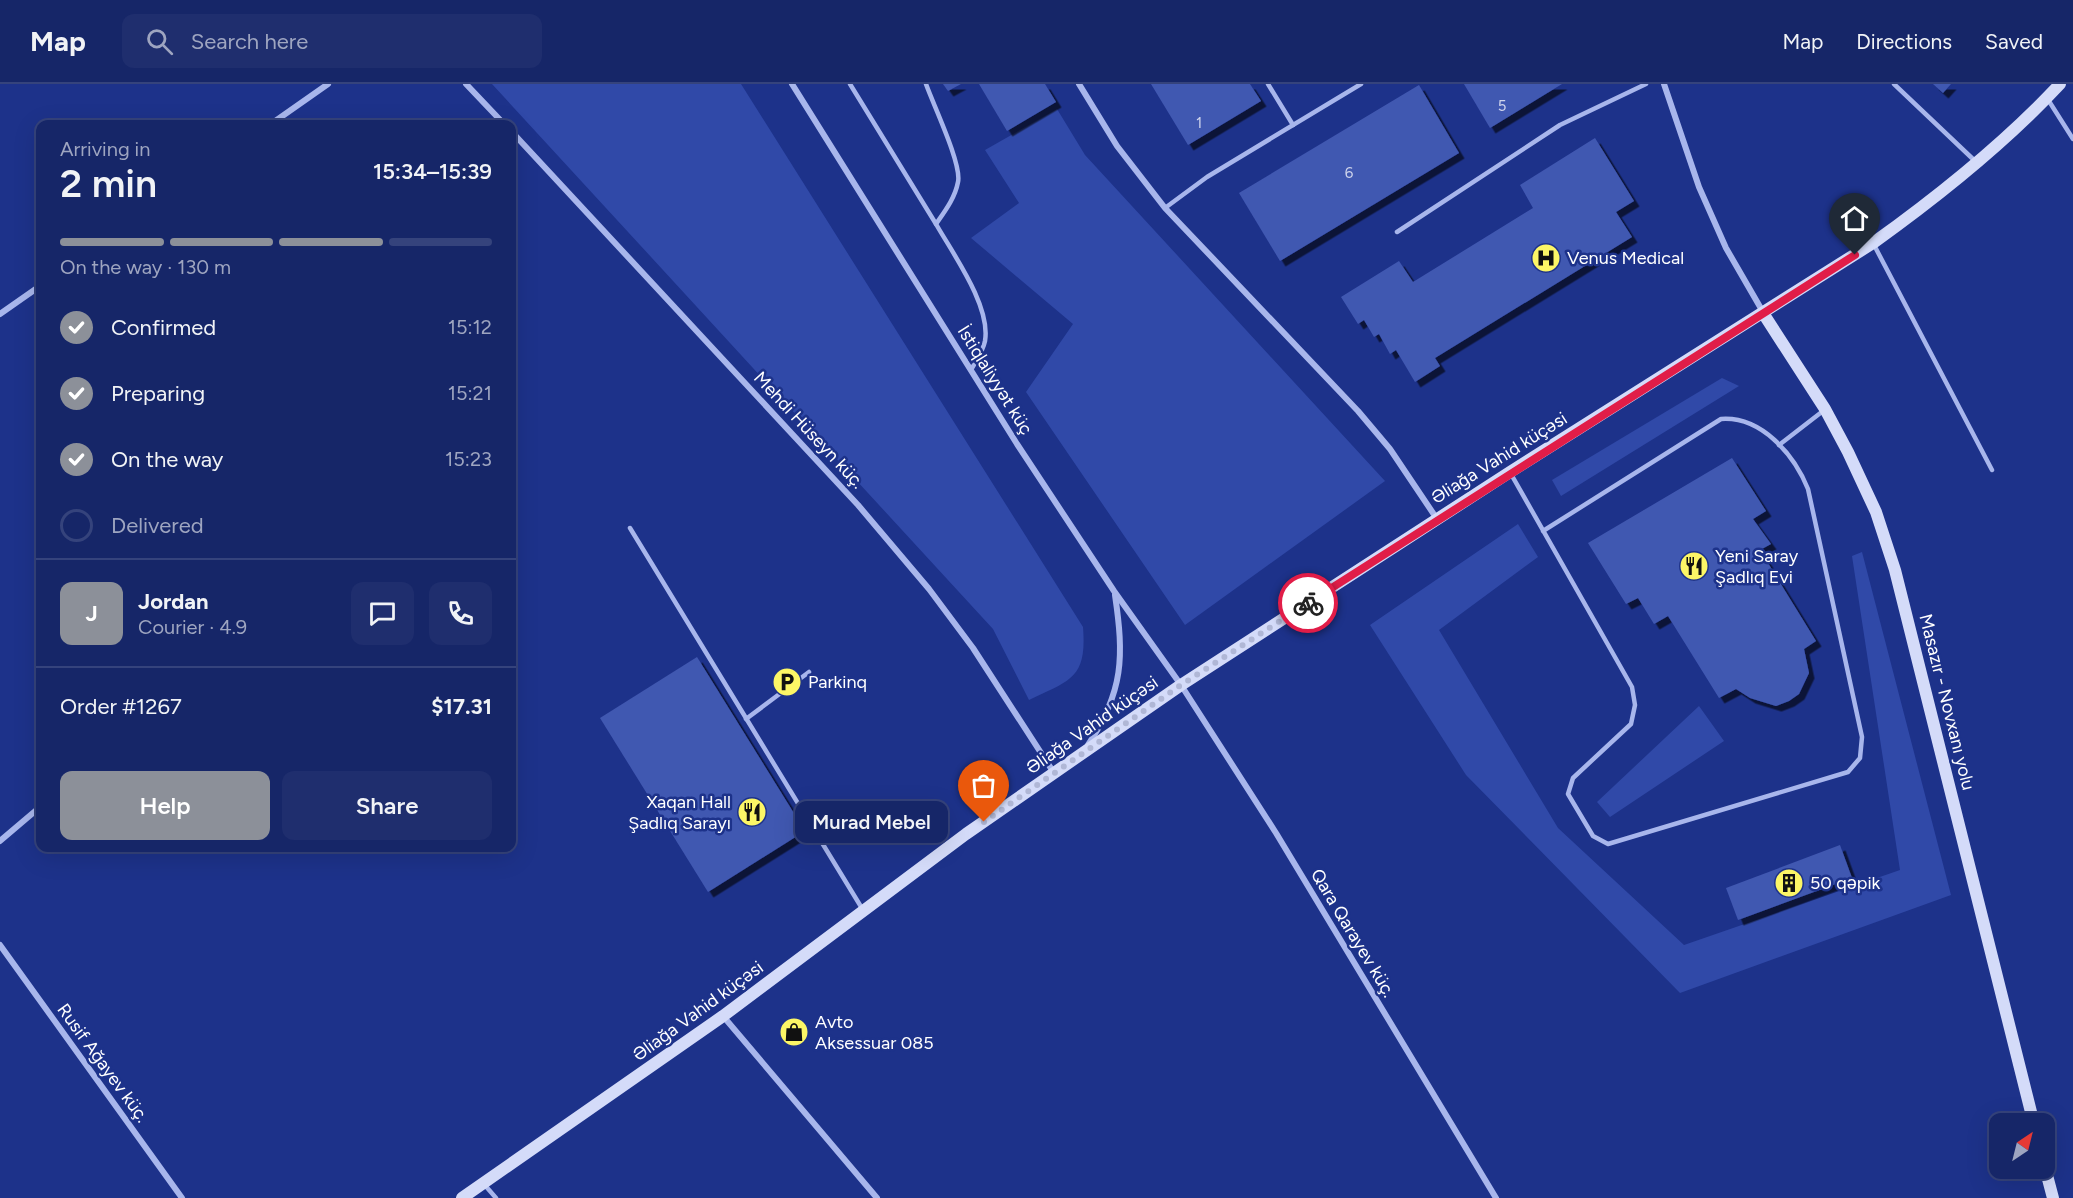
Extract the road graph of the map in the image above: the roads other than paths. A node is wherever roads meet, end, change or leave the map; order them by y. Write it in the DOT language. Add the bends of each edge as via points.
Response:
graph roads {
  1 [pos="328,84"];
  2 [pos="466,84"];
  3 [pos="792,84"];
  4 [pos="850,84"];
  5 [pos="926,84"];
  6 [pos="1079,84"];
  7 [pos="1268,84"];
  8 [pos="1360,84"];
  9 [pos="1646,84"];
  10 [pos="1664,84"];
  11 [pos="1894,84"];
  12 [pos="2060,84"];
  13 [pos="2047,98"];
  14 [pos="276,120"];
  15 [pos="500,120"];
  16 [pos="1293,125"];
  17 [pos="516,136"];
  18 [pos="2073,139"];
  19 [pos="1977,163"];
  20 [pos="1164,208"];
  21 [pos="936,224"];
  22 [pos="1397,232"];
  23 [pos="1873,243"];
  24 [pos="36,288"];
  25 [pos="1763,313"];
  26 [pos="0,314"];
  27 [pos="971,370"];
  28 [pos="1825,409"];
  29 [pos="1779,445"];
  30 [pos="1992,470"];
  31 [pos="1510,472"];
  32 [pos="1437,519"];
  33 [pos="630,528"];
  34 [pos="1543,531"];
  35 [pos="1114,591"];
  36 [pos="809,672"];
  37 [pos="1181,685"];
  38 [pos="746,719"];
  39 [pos="1082,754"];
  40 [pos="1054,773"];
  41 [pos="36,810"];
  42 [pos="0,840"];
  43 [pos="864,912"];
  44 [pos="0,945"];
  45 [pos="723,1016"];
  46 [pos="2031,1113"];
  47 [pos="2048,1179"];
  48 [pos="483,1183"];
  49 [pos="182,1198"];
  50 [pos="462,1198"];
  51 [pos="496,1198"];
  52 [pos="877,1198"];
  53 [pos="1496,1198"];
  54 [pos="2053,1198"];
  1 -- 14 [label="street"];
  2 -- 15 [label="street"];
  3 -- 27 [label="street, İstiqlaliyyət küç"];
  4 -- 21 [label="lane"];
  5 -- 21 [label="lane" via="957,165 959,181"];
  6 -- 20 [label="street" via="1117,146"];
  7 -- 16 [label="lane"];
  8 -- 16 [label="lane"];
  9 -- 22 [label="lane" via="1560,125"];
  10 -- 25 [label="street" via="1699,187 1726,248"];
  11 -- 19 [label="lane"];
  12 -- 13 [label="main road, Əliağa Vahid küçəsi"];
  13 -- 18 [label="lane"];
  13 -- 19 [label="main road, Əliağa Vahid küçəsi"];
  16 -- 20 [label="lane"];
  17 -- 40 [label="street, Mehdi Hüseyn küç." via="929,589 973,648"];
  19 -- 23 [label="main road, Əliağa Vahid küçəsi"];
  20 -- 32 [label="street" via="1364,418 1414,482"];
  21 -- 27 [label="lane" via="978,299 986,326 985,344"];
  23 -- 25 [label="main road, Əliağa Vahid küçəsi"];
  23 -- 30 [label="lane"];
  24 -- 26 [label="street"];
  25 -- 28 [label="main road, Masazır - Novxanı yolu"];
  25 -- 31 [label="main road, Əliağa Vahid küçəsi"];
  27 -- 35 [label="street, İstiqlaliyyət küç"];
  28 -- 29 [label="lane"];
  28 -- 46 [label="main road, Masazır - Novxanı yolu" via="1876,512 1895,570"];
  29 -- 34 [label="lane" via="1755,425 1738,418 1721,419"];
  29 -- 34 [label="lane" via="1800,468 1808,489 1860,726 1860,758 1848,772 1608,844 1593,836 1568,794 1573,778 1631,724 1635,705 1632,687"];
  31 -- 32 [label="main road, Əliağa Vahid küçəsi"];
  31 -- 34 [label="lane"];
  32 -- 37 [label="main road, Əliağa Vahid küçəsi"];
  33 -- 38 [label="lane"];
  35 -- 37 [label="street, İstiqlaliyyət küç"];
  35 -- 39 [label="street" via="1122,640 1121,660 1112,701"];
  36 -- 38 [label="lane"];
  37 -- 39 [label="main road, Əliağa Vahid küçəsi"];
  37 -- 53 [label="street, Qara Qarayev küç." via="1276,833"];
  38 -- 43 [label="lane"];
  39 -- 40 [label="main road, Əliağa Vahid küçəsi"];
  40 -- 43 [label="main road, Əliağa Vahid küçəsi"];
  41 -- 42 [label="street"];
  43 -- 45 [label="main road, Əliağa Vahid küçəsi"];
  44 -- 49 [label="street, Rusif Ağayev küç."];
  45 -- 48 [label="main road, Əliağa Vahid küçəsi"];
  45 -- 52 [label="street"];
  47 -- 54 [label="main road"];
  48 -- 50 [label="main road, Əliağa Vahid küçəsi"];
  48 -- 51 [label="lane"];
}
